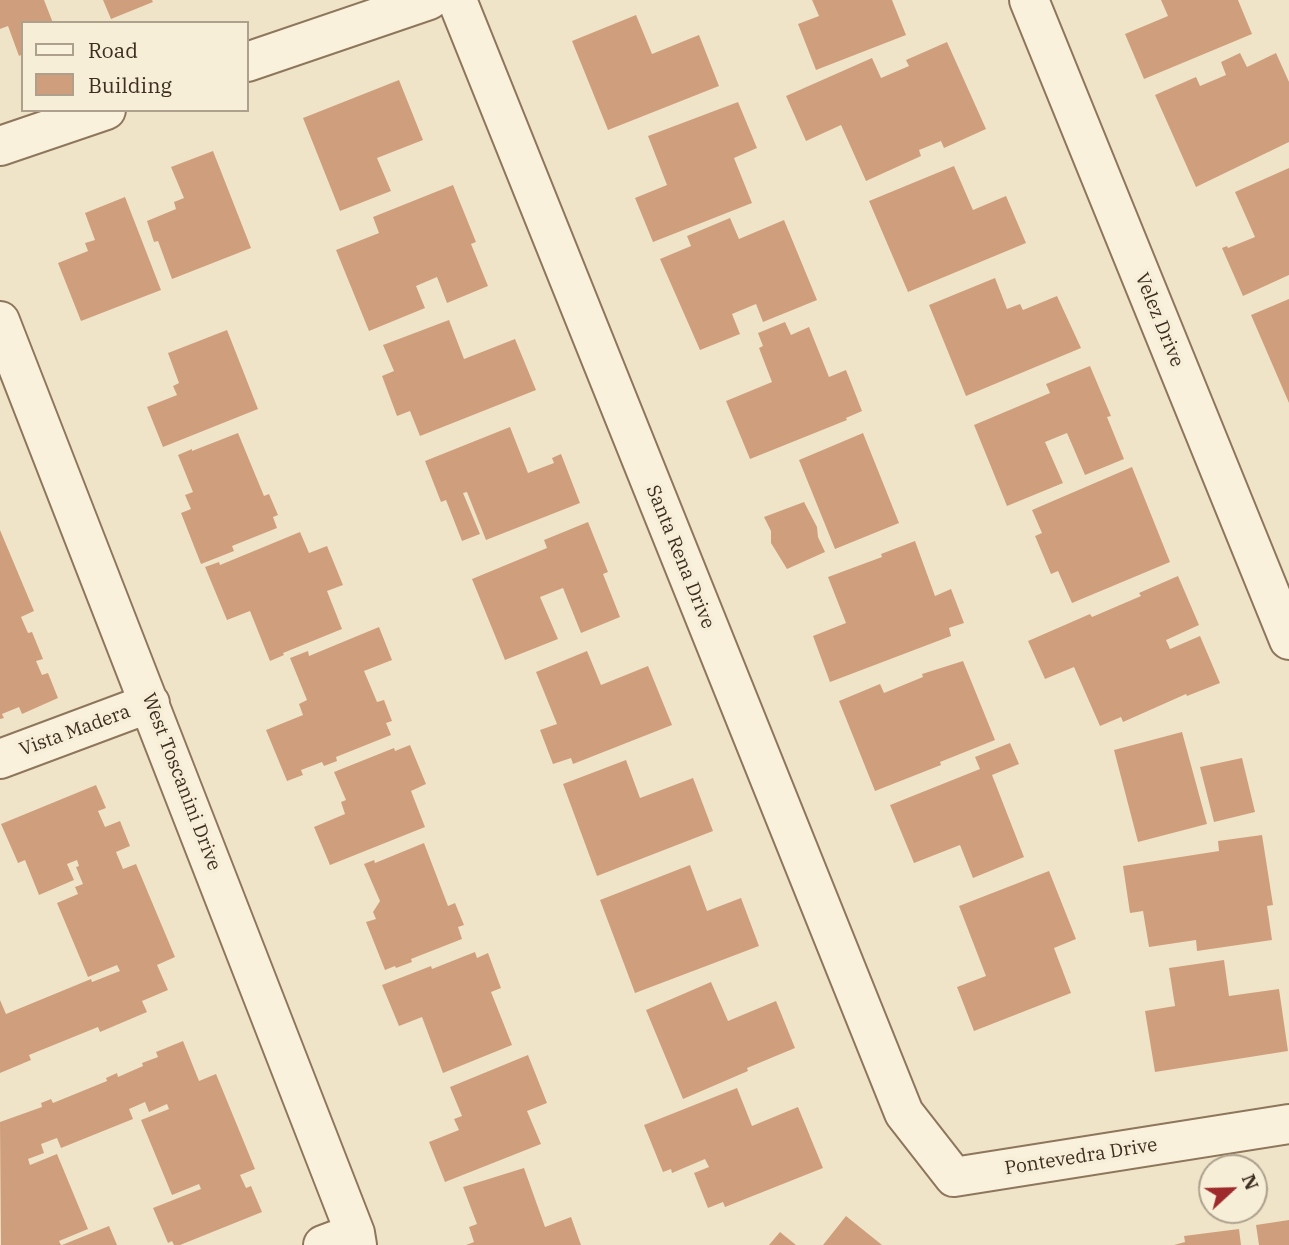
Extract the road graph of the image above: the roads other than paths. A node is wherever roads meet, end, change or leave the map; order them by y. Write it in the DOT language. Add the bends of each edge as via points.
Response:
graph roads {
  1 [pos="429,0"];
  2 [pos="457,0"];
  3 [pos="1029,0"];
  4 [pos="248,62"];
  5 [pos="100,112"];
  6 [pos="0,146"];
  7 [pos="0,321"];
  8 [pos="1289,640"];
  9 [pos="150,703"];
  10 [pos="0,759"];
  11 [pos="904,1113"];
  12 [pos="1289,1125"];
  13 [pos="345,1241"];
  1 -- 4 [label="street"];
  2 -- 11 [label="street, Santa Rena Drive"];
  3 -- 8 [label="street, Velez Drive"];
  5 -- 6 [label="street"];
  7 -- 9 [label="street, West Toscanini Drive"];
  9 -- 10 [label="street, Vista Madera"];
  9 -- 13 [label="street, West Toscanini Drive"];
  11 -- 12 [label="street, Pontevedra Drive" via="954,1177"];
}
